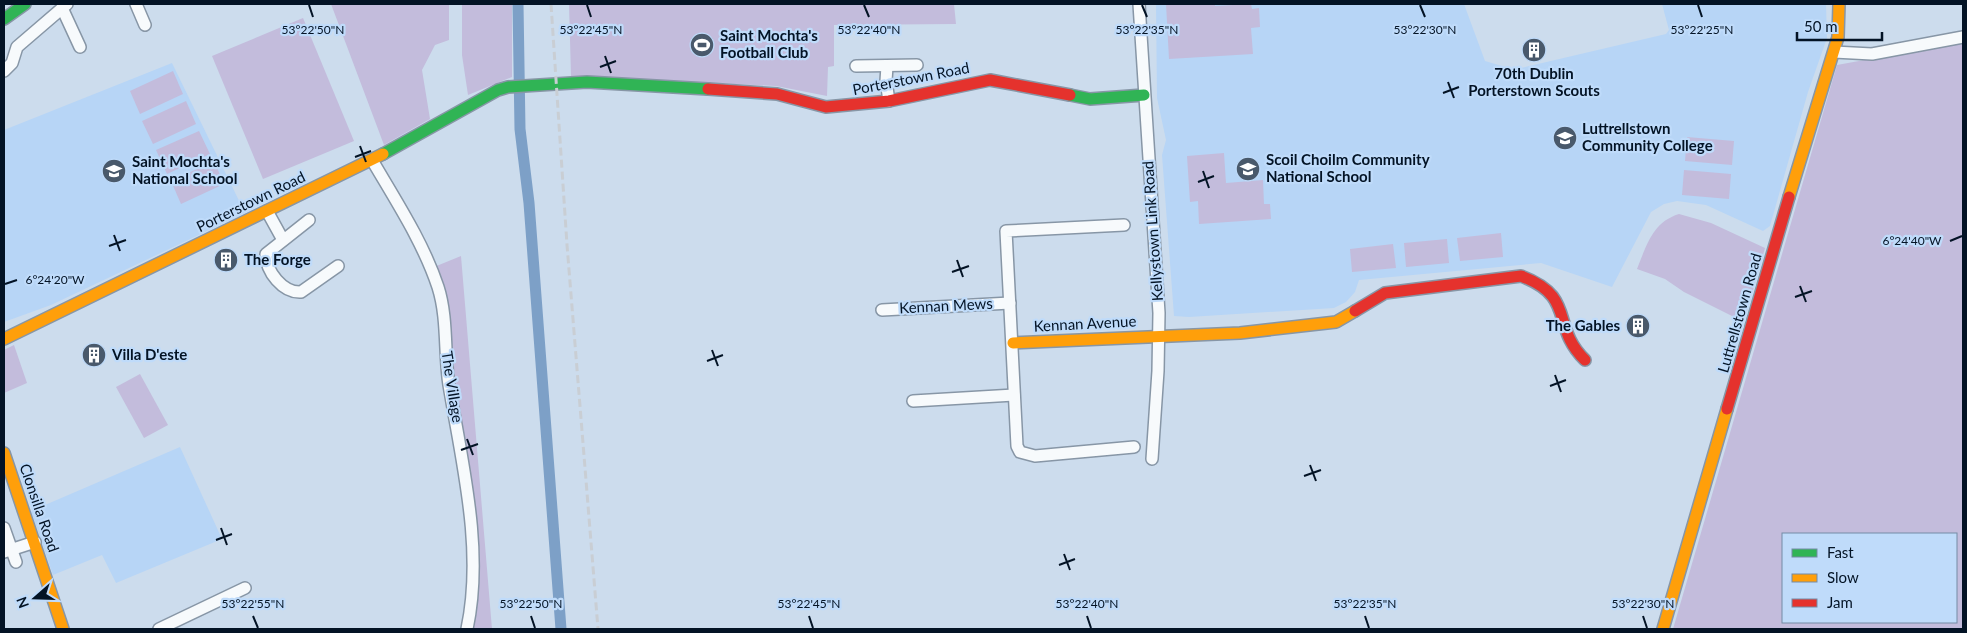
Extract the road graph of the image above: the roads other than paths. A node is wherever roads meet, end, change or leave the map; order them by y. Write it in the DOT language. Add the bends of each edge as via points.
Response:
graph roads {
  1 [pos="25,4"];
  2 [pos="136,4"];
  3 [pos="1139,4"];
  4 [pos="1839,4"];
  5 [pos="64,6"];
  6 [pos="4,19"];
  7 [pos="145,25"];
  8 [pos="1963,37"];
  9 [pos="80,47"];
  10 [pos="1834,52"];
  11 [pos="917,65"];
  12 [pos="856,66"];
  13 [pos="888,66"];
  14 [pos="4,71"];
  15 [pos="1144,95"];
  16 [pos="889,101"];
  17 [pos="372,160"];
  18 [pos="267,211"];
  19 [pos="309,220"];
  20 [pos="1124,225"];
  21 [pos="283,240"];
  22 [pos="338,266"];
  23 [pos="1010,303"];
  24 [pos="882,310"];
  25 [pos="1159,335"];
  26 [pos="4,340"];
  27 [pos="1013,343"];
  28 [pos="1585,360"];
  29 [pos="1014,395"];
  30 [pos="913,400"];
  31 [pos="1134,447"];
  32 [pos="4,453"];
  33 [pos="1152,459"];
  34 [pos="4,528"];
  35 [pos="35,542"];
  36 [pos="8,551"];
  37 [pos="16,562"];
  38 [pos="245,588"];
  39 [pos="63,629"];
  40 [pos="159,629"];
  41 [pos="467,629"];
  42 [pos="1663,629"];
  1 -- 6 [label="street"];
  2 -- 7 [label="street"];
  3 -- 15 [label="street, Kellystown Link Road"];
  4 -- 10 [label="street, Luttrellstown Road"];
  5 -- 9 [label="street"];
  5 -- 14 [label="street" via="17,47 12,63"];
  8 -- 10 [label="street" via="1872,54"];
  10 -- 42 [label="street, Luttrellstown Road" via="1794,178"];
  11 -- 13 [label="street"];
  12 -- 13 [label="street"];
  13 -- 16 [label="street"];
  15 -- 16 [label="street, Porterstown Road" via="1090,98 990,80"];
  15 -- 25 [label="street, Kellystown Link Road"];
  16 -- 17 [label="street, Porterstown Road" via="826,107 777,94 587,82 508,87"];
  17 -- 18 [label="street, Porterstown Road"];
  17 -- 41 [label="street, The Village" via="410,226 438,288 449,385 468,493 471,589"];
  18 -- 21 [label="street"];
  18 -- 26 [label="street, Porterstown Road"];
  19 -- 21 [label="street"];
  20 -- 23 [label="street, Kennan Avenue" via="1006,231"];
  21 -- 22 [label="street" via="266,254 266,260 286,289 301,292"];
  23 -- 24 [label="street, Kennan Mews"];
  23 -- 27 [label="street, Kennan Avenue"];
  25 -- 27 [label="street, Kennan Avenue"];
  25 -- 28 [label="street, Kennan Avenue" via="1240,333 1336,322 1385,293 1521,276 1536,279 1550,290 1558,302 1568,340 1575,353"];
  25 -- 33 [label="street, Kellystown Link Road"];
  27 -- 29 [label="street, Kennan Avenue"];
  29 -- 30 [label="street"];
  29 -- 31 [label="street, Kennan Avenue" via="1017,446 1026,455"];
  32 -- 35 [label="street, Clonsilla Road"];
  34 -- 36 [label="street"];
  35 -- 36 [label="street"];
  35 -- 39 [label="street, Clonsilla Road"];
  36 -- 37 [label="street"];
  38 -- 40 [label="street"];
}
